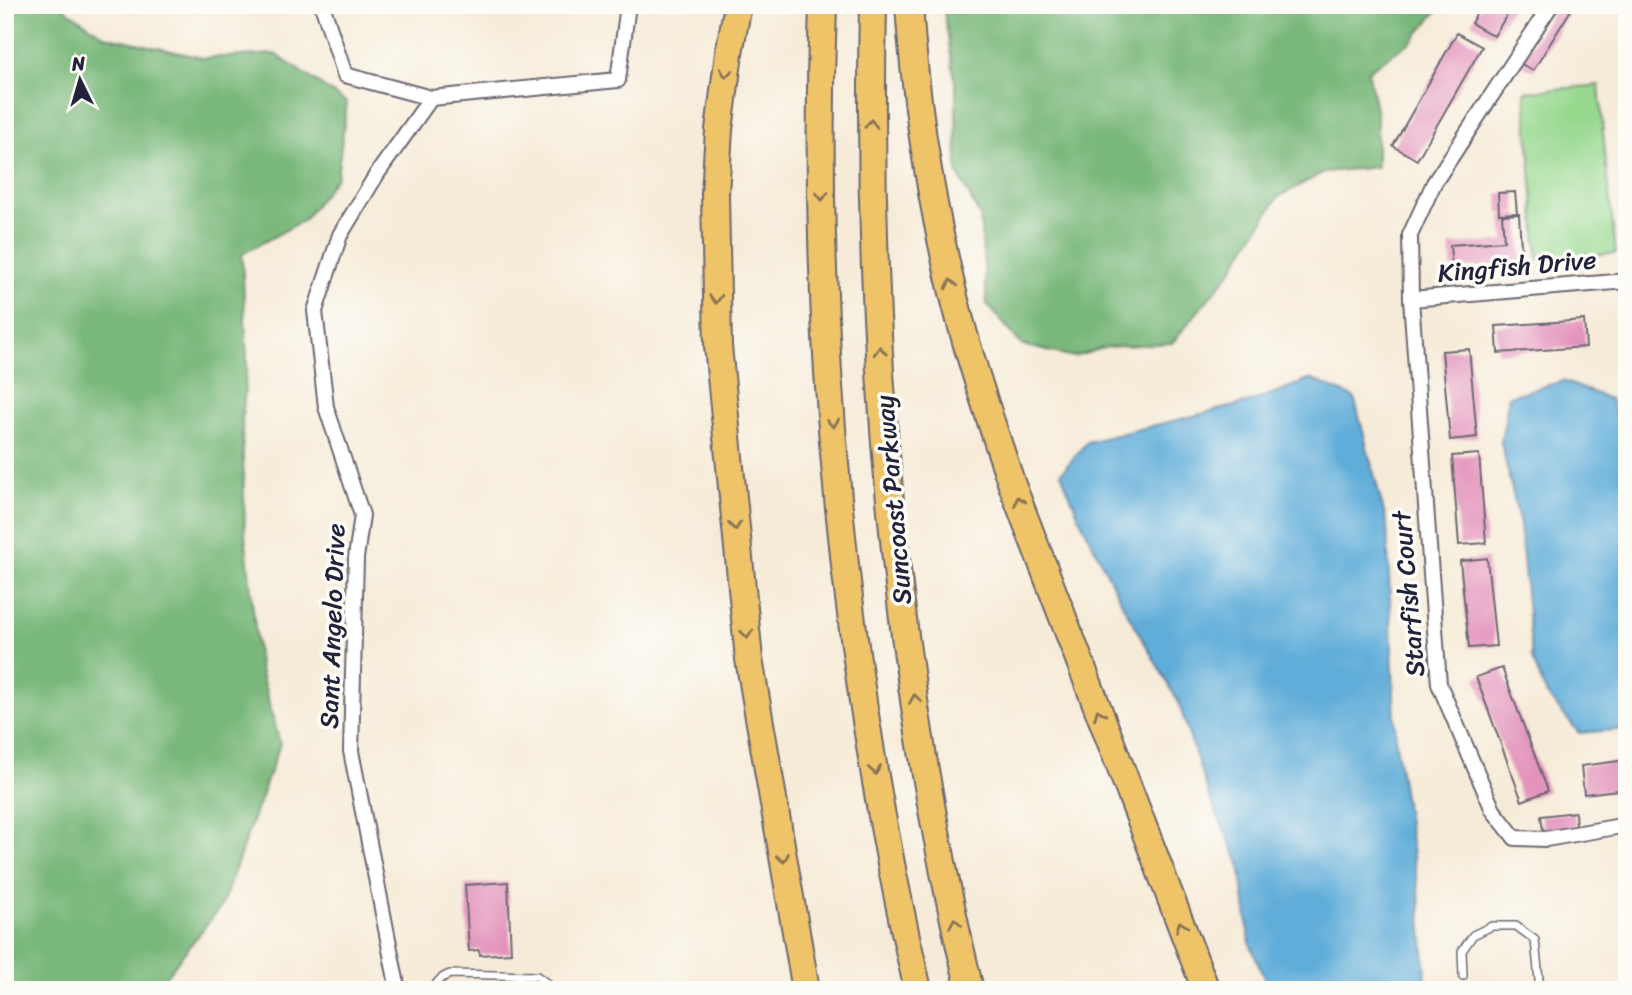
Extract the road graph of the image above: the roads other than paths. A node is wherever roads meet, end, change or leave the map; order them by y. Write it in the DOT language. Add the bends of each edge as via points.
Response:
graph roads {
  1 [pos="322,5"];
  2 [pos="628,5"];
  3 [pos="738,5"];
  4 [pos="823,5"];
  5 [pos="873,5"];
  6 [pos="909,5"];
  7 [pos="1551,5"];
  8 [pos="432,98"];
  9 [pos="1627,281"];
  10 [pos="1411,299"];
  11 [pos="1627,825"];
  12 [pos="1463,976"];
  13 [pos="398,990"];
  14 [pos="435,990"];
  15 [pos="550,990"];
  16 [pos="806,990"];
  17 [pos="918,990"];
  18 [pos="970,990"];
  19 [pos="1206,990"];
  20 [pos="1540,990"];
  1 -- 8 [label="street" via="345,75"];
  2 -- 8 [label="street" via="618,80"];
  3 -- 16 [label="highway, one-way" via="716,181 718,346 749,659"];
  4 -- 17 [label="highway, Suncoast Parkway, one-way" via="825,296 842,533 874,761"];
  18 -- 5 [label="highway, Suncoast Parkway, one-way" via="933,811 897,563 876,282"];
  19 -- 6 [label="highway, one-way" via="984,400 936,213 915,81"];
  7 -- 10 [label="street" via="1434,183 1410,235"];
  8 -- 13 [label="street, Sant Angelo Drive" via="340,235 315,312 326,407 362,515 356,558 351,751"];
  9 -- 10 [label="street, Kingfish Drive"];
  10 -- 11 [label="street, Starfish Court" via="1439,684 1493,810 1516,838 1546,839"];
  12 -- 20 [label="lane" via="1462,951 1473,936 1492,926 1516,926 1535,940"];
  14 -- 15 [label="lane" via="441,977 450,974 537,976"];
}
